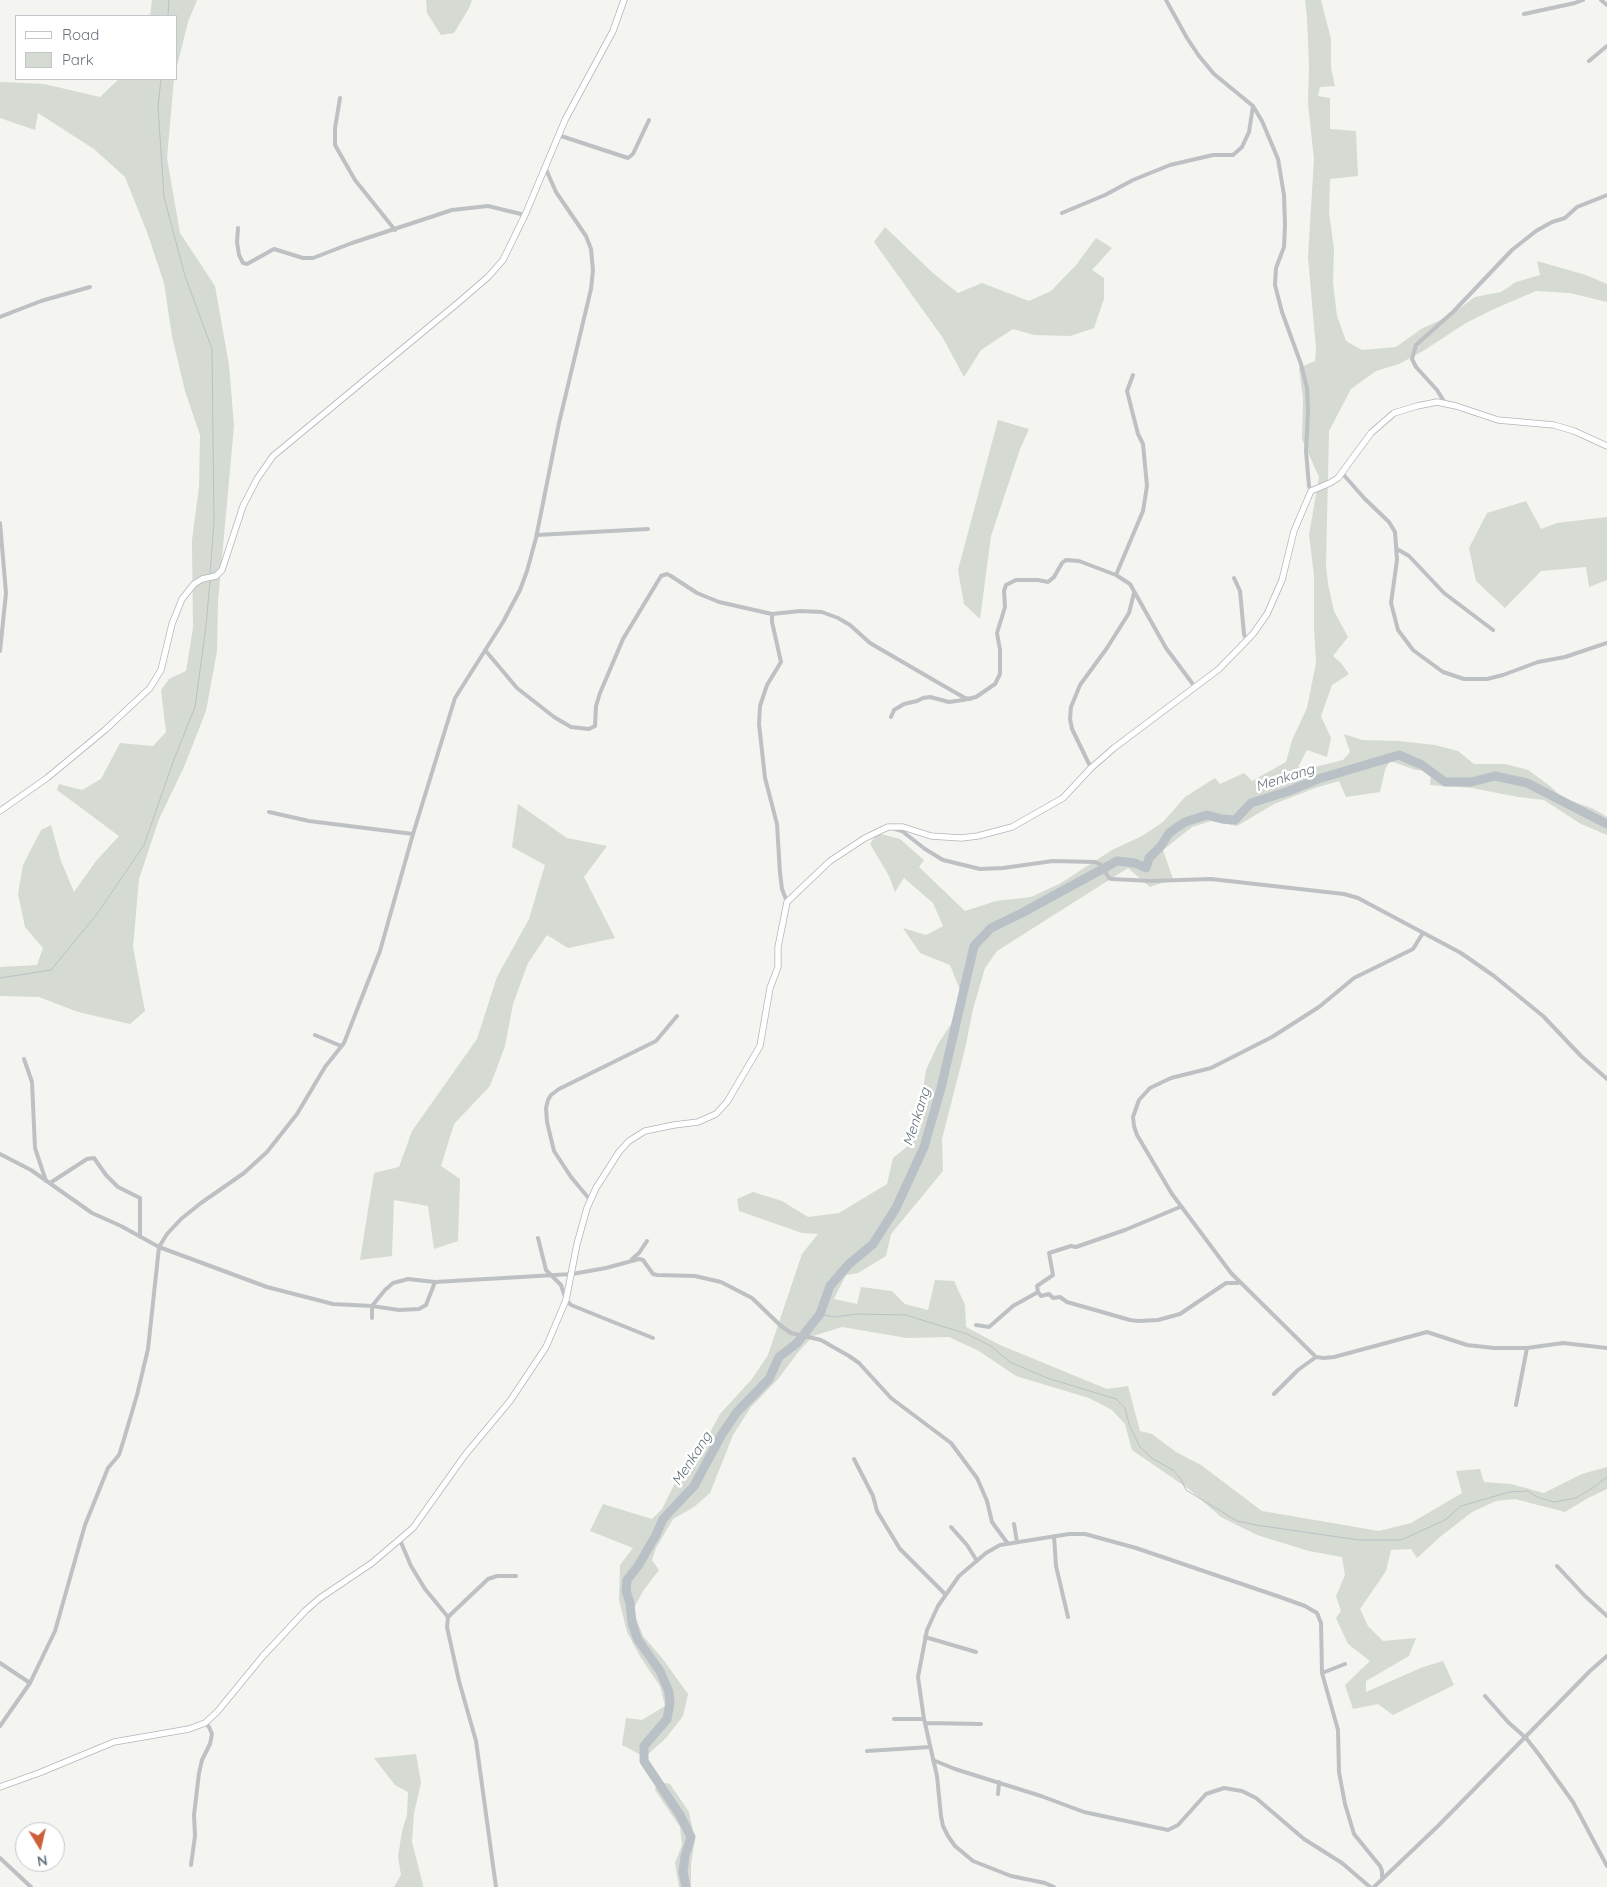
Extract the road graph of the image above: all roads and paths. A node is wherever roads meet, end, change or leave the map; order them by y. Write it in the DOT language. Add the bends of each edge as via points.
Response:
graph roads {
  1 [pos="624,0"];
  2 [pos="1166,0"];
  3 [pos="1583,0"];
  4 [pos="1601,0"];
  5 [pos="1607,5"];
  6 [pos="1524,14"];
  7 [pos="1607,46"];
  8 [pos="1589,61"];
  9 [pos="340,98"];
  10 [pos="1253,106"];
  11 [pos="649,120"];
  12 [pos="558,134"];
  13 [pos="545,167"];
  14 [pos="1607,195"];
  15 [pos="1062,212"];
  16 [pos="525,215"];
  17 [pos="238,228"];
  18 [pos="395,230"];
  19 [pos="90,287"];
  20 [pos="0,317"];
  21 [pos="1133,375"];
  22 [pos="1446,404"];
  23 [pos="1607,446"];
  24 [pos="1342,473"];
  25 [pos="1311,491"];
  26 [pos="0,523"];
  27 [pos="648,528"];
  28 [pos="537,534"];
  29 [pos="1,544"];
  30 [pos="1397,549"];
  31 [pos="1116,575"];
  32 [pos="1234,578"];
  33 [pos="1134,593"];
  34 [pos="772,614"];
  35 [pos="1493,630"];
  36 [pos="1246,639"];
  37 [pos="1607,643"];
  38 [pos="485,650"];
  39 [pos="0,651"];
  40 [pos="1195,687"];
  41 [pos="970,699"];
  42 [pos="891,717"];
  43 [pos="1091,768"];
  44 [pos="0,811"];
  45 [pos="269,812"];
  46 [pos="888,827"];
  47 [pos="413,834"];
  48 [pos="787,902"];
  49 [pos="1423,932"];
  50 [pos="677,1016"];
  51 [pos="314,1035"];
  52 [pos="342,1046"];
  53 [pos="24,1059"];
  54 [pos="1607,1079"];
  55 [pos="0,1154"];
  56 [pos="48,1182"];
  57 [pos="590,1201"];
  58 [pos="1180,1207"];
  59 [pos="140,1237"];
  60 [pos="538,1238"];
  61 [pos="647,1242"];
  62 [pos="159,1247"];
  63 [pos="630,1260"];
  64 [pos="548,1274"];
  65 [pos="572,1274"];
  66 [pos="435,1282"];
  67 [pos="1240,1283"];
  68 [pos="1038,1292"];
  69 [pos="566,1300"];
  70 [pos="372,1306"];
  71 [pos="372,1318"];
  72 [pos="976,1325"];
  73 [pos="653,1338"];
  74 [pos="1527,1348"];
  75 [pos="1607,1348"];
  76 [pos="1316,1357"];
  77 [pos="1274,1394"];
  78 [pos="1516,1405"];
  79 [pos="854,1459"];
  80 [pos="1014,1524"];
  81 [pos="951,1526"];
  82 [pos="1054,1536"];
  83 [pos="400,1540"];
  84 [pos="1017,1542"];
  85 [pos="1008,1544"];
  86 [pos="977,1560"];
  87 [pos="1556,1566"];
  88 [pos="516,1576"];
  89 [pos="945,1594"];
  90 [pos="1607,1616"];
  91 [pos="448,1617"];
  92 [pos="1068,1617"];
  93 [pos="925,1637"];
  94 [pos="976,1652"];
  95 [pos="1607,1656"];
  96 [pos="0,1663"];
  97 [pos="1345,1664"];
  98 [pos="1322,1673"];
  99 [pos="30,1683"];
  100 [pos="1485,1696"];
  101 [pos="894,1719"];
  102 [pos="925,1721"];
  103 [pos="205,1723"];
  104 [pos="980,1724"];
  105 [pos="0,1726"];
  106 [pos="1526,1738"];
  107 [pos="930,1746"];
  108 [pos="866,1751"];
  109 [pos="934,1760"];
  110 [pos="999,1782"];
  111 [pos="0,1787"];
  112 [pos="998,1794"];
  113 [pos="0,1858"];
  114 [pos="191,1865"];
  115 [pos="1607,1866"];
  116 [pos="1382,1878"];
  117 [pos="31,1887"];
  118 [pos="496,1887"];
  119 [pos="1054,1887"];
  120 [pos="1372,1887"];
  1 -- 12 [label="street" via="614,31"];
  2 -- 10 [label="street" via="1199,56 1214,74"];
  3 -- 6 [label="street"];
  4 -- 5 [label="street"];
  7 -- 8 [label="street"];
  9 -- 18 [label="street" via="334,128 335,144 356,180"];
  10 -- 15 [label="street" via="1250,132 1233,155 1213,155 1170,165"];
  10 -- 25 [label="street" via="1277,155 1283,184 1284,240 1275,285 1307,388 1306,451"];
  11 -- 12 [label="street" via="628,158"];
  12 -- 13 [label="street"];
  13 -- 16 [label="street"];
  13 -- 28 [label="street" via="556,192 586,236 593,270"];
  14 -- 22 [label="street" via="1577,207 1565,218 1536,231 1512,250 1453,312 1416,345 1412,360 1416,368 1438,390"];
  16 -- 18 [label="street" via="488,206 473,207 452,210"];
  16 -- 44 [label="street" via="503,260 488,277 268,462 243,506 222,570 216,576 194,584 179,606 164,664 150,688 47,778"];
  17 -- 18 [label="street" via="239,255 247,264 274,249 313,258"];
  19 -- 20 [label="street" via="40,301"];
  21 -- 31 [label="street" via="1128,391 1143,444 1147,486 1143,511"];
  22 -- 23 [label="street" via="1498,420 1574,431"];
  22 -- 24 [label="street" via="1437,402 1394,413 1371,433"];
  24 -- 25 [label="street" via="1330,484"];
  24 -- 30 [label="street" via="1389,522 1395,532"];
  25 -- 36 [label="street" via="1294,531 1282,580 1267,614"];
  26 -- 29 [label="street"];
  27 -- 28 [label="street"];
  28 -- 38 [label="street" via="520,590"];
  29 -- 39 [label="street" via="6,593"];
  30 -- 35 [label="street" via="1409,556 1444,594"];
  30 -- 37 [label="street" via="1392,603 1398,630 1413,650 1443,672 1464,679 1487,678"];
  31 -- 33 [label="street" via="1130,584"];
  31 -- 41 [label="street" via="1066,560 1048,582 1008,582 997,633 999,677 995,684"];
  32 -- 36 [label="street" via="1240,591"];
  33 -- 40 [label="street" via="1166,648"];
  33 -- 43 [label="street" via="1129,613 1080,685 1071,707 1072,729"];
  34 -- 38 [label="street" via="719,602 667,574 661,576 623,639 600,693 595,726 589,729 571,727 554,717 517,688"];
  34 -- 41 [label="street" via="822,612 838,618 870,643"];
  34 -- 48 [label="street" via="781,662 767,685 760,706 759,724"];
  36 -- 40 [label="street" via="1219,669"];
  38 -- 47 [label="street" via="455,698"];
  40 -- 43 [label="street"];
  41 -- 42 [label="street" via="949,702 923,698 904,704 894,710"];
  43 -- 46 [label="street" via="1062,798 1032,817 996,832 947,838 903,827"];
  45 -- 47 [label="street" via="309,821"];
  46 -- 48 [label="street" via="830,861"];
  46 -- 49 [label="street" via="902,831 943,860 964,866 993,869 1044,862 1095,862 1112,879 1211,879 1344,894"];
  47 -- 52 [label="street" via="373,971"];
  48 -- 57 [label="street" via="781,927 778,967 770,988 760,1046 727,1102 716,1114 698,1122 654,1128 629,1141 612,1162"];
  49 -- 54 [label="street" via="1470,959 1513,990"];
  49 -- 58 [label="street" via="1412,949 1354,978 1319,1007 1272,1037 1211,1068 1171,1078 1146,1091 1136,1108 1134,1126"];
  50 -- 57 [label="street" via="656,1041 559,1089 548,1100 547,1122 554,1151"];
  51 -- 52 [label="street"];
  52 -- 62 [label="street" via="325,1067 297,1114 267,1152 181,1219"];
  53 -- 56 [label="street" via="32,1082 35,1148"];
  55 -- 56 [label="street"];
  56 -- 59 [label="street" via="92,1213"];
  56 -- 59 [label="street" via="94,1158 118,1187 140,1198"];
  57 -- 65 [label="street" via="583,1218"];
  58 -- 67 [label="street"];
  58 -- 68 [label="street" via="1084,1244 1048,1252 1053,1275 1037,1286"];
  59 -- 62 [label="street"];
  60 -- 64 [label="street"];
  61 -- 63 [label="street"];
  62 -- 70 [label="street" via="298,1296 333,1304"];
  62 -- 99 [label="street" via="148,1349 124,1439 119,1455 108,1468 85,1525 59,1619"];
  63 -- 65 [label="street"];
  63 -- 85 [label="street" via="642,1260 657,1275 695,1276 721,1282 752,1298 786,1330 821,1340 850,1356 891,1398 951,1443 977,1478 992,1522"];
  64 -- 65 [label="street"];
  64 -- 66 [label="street"];
  64 -- 69 [label="street" via="561,1285"];
  65 -- 69 [label="street"];
  66 -- 70 [label="street" via="398,1281 389,1286"];
  66 -- 70 [label="street" via="428,1302 421,1308 399,1310"];
  67 -- 68 [label="street" via="1226,1283 1180,1314 1145,1321 1130,1320 1053,1298 1049,1294 1041,1296"];
  67 -- 76 [label="street"];
  68 -- 72 [label="street" via="1013,1306 989,1327"];
  69 -- 73 [label="street" via="577,1308"];
  69 -- 83 [label="street" via="546,1347 524,1381 416,1524"];
  70 -- 71 [label="street"];
  74 -- 75 [label="street" via="1562,1343"];
  74 -- 76 [label="street" via="1467,1345 1422,1333 1360,1351"];
  74 -- 78 [label="street"];
  76 -- 77 [label="street"];
  79 -- 89 [label="street" via="900,1549"];
  80 -- 84 [label="street"];
  81 -- 86 [label="street"];
  82 -- 84 [label="street"];
  82 -- 92 [label="street" via="1056,1566"];
  82 -- 98 [label="street" via="1077,1533 1120,1542 1304,1606 1317,1613 1321,1623"];
  83 -- 91 [label="street" via="425,1589"];
  83 -- 103 [label="street" via="372,1564 305,1610"];
  84 -- 85 [label="street"];
  85 -- 86 [label="street" via="994,1548"];
  86 -- 89 [label="street"];
  87 -- 90 [label="street"];
  88 -- 91 [label="street" via="488,1579"];
  89 -- 93 [label="street"];
  91 -- 118 [label="street" via="447,1627 459,1681 476,1741"];
  93 -- 94 [label="street"];
  93 -- 102 [label="street" via="918,1677"];
  95 -- 106 [label="street"];
  96 -- 99 [label="street"];
  97 -- 98 [label="street"];
  98 -- 116 [label="street" via="1338,1730 1339,1772 1348,1815 1358,1841 1380,1866"];
  99 -- 105 [label="street"];
  100 -- 106 [label="street"];
  101 -- 102 [label="street"];
  102 -- 104 [label="street"];
  102 -- 107 [label="street"];
  103 -- 111 [label="street" via="189,1729 114,1742"];
  103 -- 114 [label="street" via="212,1734 199,1773"];
  106 -- 115 [label="street" via="1573,1802"];
  106 -- 116 [label="street"];
  107 -- 108 [label="street"];
  107 -- 109 [label="street"];
  109 -- 110 [label="street"];
  109 -- 119 [label="street" via="943,1826 955,1846 973,1861 987,1867"];
  110 -- 112 [label="street"];
  110 -- 120 [label="street" via="1084,1812 1168,1830 1178,1825 1206,1794 1224,1788 1242,1791 1256,1798 1304,1839"];
  113 -- 117 [label="street"];
  116 -- 120 [label="street"];
}
